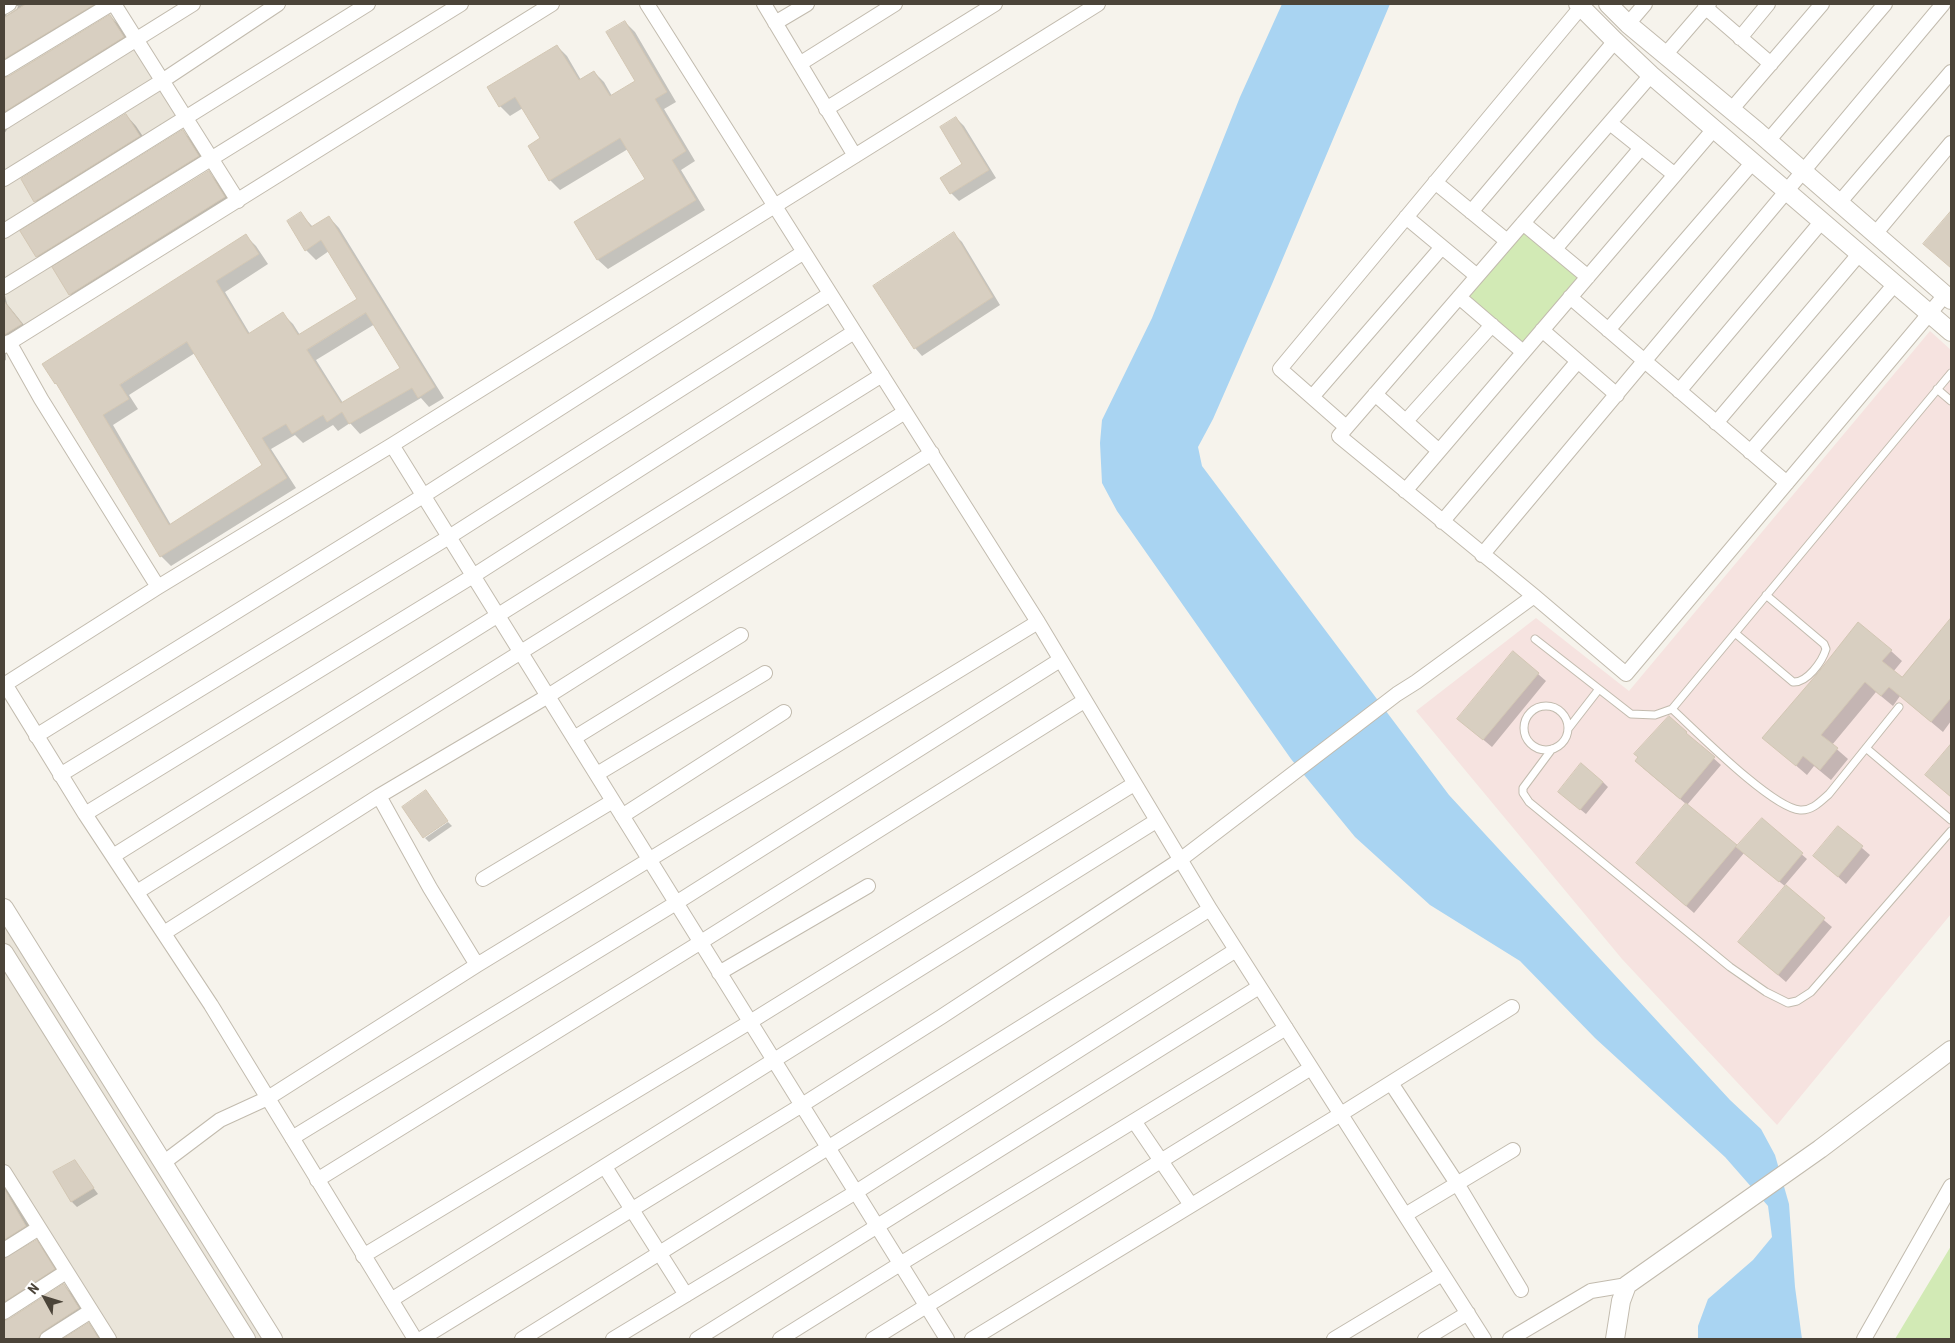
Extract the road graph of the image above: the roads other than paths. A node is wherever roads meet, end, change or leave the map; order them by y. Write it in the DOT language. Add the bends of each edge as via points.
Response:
graph roads {
  1 [pos="9,4"];
  2 [pos="112,4"];
  3 [pos="193,4"];
  4 [pos="278,4"];
  5 [pos="368,4"];
  6 [pos="461,4"];
  7 [pos="552,4"];
  8 [pos="647,4"];
  9 [pos="764,4"];
  10 [pos="807,4"];
  11 [pos="895,4"];
  12 [pos="995,4"];
  13 [pos="1098,4"];
  14 [pos="1608,4"];
  15 [pos="1645,4"];
  16 [pos="1768,4"];
  17 [pos="1822,4"];
  18 [pos="1885,4"];
  19 [pos="1580,6"];
  20 [pos="1707,6"];
  21 [pos="1944,6"];
  22 [pos="4,7"];
  23 [pos="775,23"];
  24 [pos="1628,24"];
  25 [pos="1740,38"];
  26 [pos="137,40"];
  27 [pos="1615,41"];
  28 [pos="1665,55"];
  29 [pos="801,64"];
  30 [pos="1771,64"];
  31 [pos="4,69"];
  32 [pos="1951,72"];
  33 [pos="1651,75"];
  34 [pos="162,81"];
  35 [pos="826,109"];
  36 [pos="1731,110"];
  37 [pos="185,117"];
  38 [pos="4,122"];
  39 [pos="1610,123"];
  40 [pos="1714,129"];
  41 [pos="1768,141"];
  42 [pos="1951,144"];
  43 [pos="1641,148"];
  44 [pos="855,156"];
  45 [pos="212,159"];
  46 [pos="1753,162"];
  47 [pos="1803,172"];
  48 [pos="1674,175"];
  49 [pos="4,180"];
  50 [pos="1436,182"];
  51 [pos="1788,191"];
  52 [pos="238,202"];
  53 [pos="1839,203"];
  54 [pos="773,205"];
  55 [pos="1471,212"];
  56 [pos="1406,217"];
  57 [pos="1822,221"];
  58 [pos="1523,223"];
  59 [pos="4,231"];
  60 [pos="1875,234"];
  61 [pos="1507,241"];
  62 [pos="1442,247"];
  63 [pos="1555,250"];
  64 [pos="804,252"];
  65 [pos="1860,254"];
  66 [pos="1477,276"];
  67 [pos="1588,277"];
  68 [pos="1925,277"];
  69 [pos="1895,284"];
  70 [pos="4,287"];
  71 [pos="830,294"];
  72 [pos="1910,296"];
  73 [pos="1459,297"];
  74 [pos="1570,297"];
  75 [pos="1948,298"];
  76 [pos="1930,314"];
  77 [pos="1492,325"];
  78 [pos="1542,330"];
  79 [pos="1608,330"];
  80 [pos="854,332"];
  81 [pos="1951,332"];
  82 [pos="7,344"];
  83 [pos="1524,352"];
  84 [pos="1645,361"];
  85 [pos="1578,362"];
  86 [pos="1951,373"];
  87 [pos="882,375"];
  88 [pos="1937,389"];
  89 [pos="1679,391"];
  90 [pos="1375,394"];
  91 [pos="1617,395"];
  92 [pos="1312,397"];
  93 [pos="1951,401"];
  94 [pos="905,412"];
  95 [pos="1406,421"];
  96 [pos="1716,423"];
  97 [pos="1346,427"];
  98 [pos="392,445"];
  99 [pos="1439,451"];
  100 [pos="1750,452"];
  101 [pos="932,453"];
  102 [pos="1787,483"];
  103 [pos="1405,491"];
  104 [pos="423,496"];
  105 [pos="1442,522"];
  106 [pos="449,537"];
  107 [pos="1482,555"];
  108 [pos="473,576"];
  109 [pos="158,587"];
  110 [pos="1766,595"];
  111 [pos="1534,596"];
  112 [pos="498,616"];
  113 [pos="1038,622"];
  114 [pos="1735,633"];
  115 [pos="741,635"];
  116 [pos="1534,639"];
  117 [pos="521,653"];
  118 [pos="1060,660"];
  119 [pos="765,673"];
  120 [pos="4,685"];
  121 [pos="1599,689"];
  122 [pos="548,696"];
  123 [pos="1084,701"];
  124 [pos="1900,707"];
  125 [pos="1672,710"];
  126 [pos="784,712"];
  127 [pos="1568,729"];
  128 [pos="36,736"];
  129 [pos="574,738"];
  130 [pos="1552,748"];
  131 [pos="1866,748"];
  132 [pos="597,774"];
  133 [pos="60,775"];
  134 [pos="1134,784"];
  135 [pos="379,796"];
  136 [pos="612,801"];
  137 [pos="85,814"];
  138 [pos="622,816"];
  139 [pos="1951,820"];
  140 [pos="1156,821"];
  141 [pos="1951,831"];
  142 [pos="113,856"];
  143 [pos="650,860"];
  144 [pos="1180,860"];
  145 [pos="483,879"];
  146 [pos="868,886"];
  147 [pos="137,892"];
  148 [pos="676,903"];
  149 [pos="4,908"];
  150 [pos="1210,909"];
  151 [pos="164,933"];
  152 [pos="701,942"];
  153 [pos="1236,950"];
  154 [pos="4,954"];
  155 [pos="477,965"];
  156 [pos="720,972"];
  157 [pos="1260,987"];
  158 [pos="1512,1007"];
  159 [pos="750,1022"];
  160 [pos="1286,1028"];
  161 [pos="1951,1050"];
  162 [pos="775,1061"];
  163 [pos="1311,1068"];
  164 [pos="1391,1082"];
  165 [pos="268,1098"];
  166 [pos="802,1105"];
  167 [pos="1340,1114"];
  168 [pos="1134,1121"];
  169 [pos="292,1138"];
  170 [pos="829,1148"];
  171 [pos="1513,1150"];
  172 [pos="1161,1161"];
  173 [pos="162,1163"];
  174 [pos="605,1167"];
  175 [pos="4,1172"];
  176 [pos="317,1180"];
  177 [pos="1458,1185"];
  178 [pos="1951,1186"];
  179 [pos="8,1188"];
  180 [pos="856,1192"];
  181 [pos="1192,1205"];
  182 [pos="633,1209"];
  183 [pos="1405,1215"];
  184 [pos="877,1227"];
  185 [pos="39,1228"];
  186 [pos="4,1250"];
  187 [pos="660,1254"];
  188 [pos="363,1256"];
  189 [pos="900,1264"];
  190 [pos="66,1272"];
  191 [pos="1442,1274"];
  192 [pos="1627,1285"];
  193 [pos="1521,1290"];
  194 [pos="686,1295"];
  195 [pos="391,1300"];
  196 [pos="926,1306"];
  197 [pos="91,1311"];
  198 [pos="4,1312"];
  199 [pos="1468,1312"];
  200 [pos="47,1339"];
  201 [pos="109,1339"];
  202 [pos="246,1339"];
  203 [pos="273,1339"];
  204 [pos="415,1339"];
  205 [pos="421,1339"];
  206 [pos="522,1339"];
  207 [pos="613,1339"];
  208 [pos="697,1339"];
  209 [pos="780,1339"];
  210 [pos="873,1339"];
  211 [pos="947,1339"];
  212 [pos="972,1339"];
  213 [pos="1334,1339"];
  214 [pos="1425,1339"];
  215 [pos="1484,1339"];
  216 [pos="1510,1339"];
  217 [pos="1615,1339"];
  218 [pos="1864,1339"];
  1 -- 22 [label="street"];
  2 -- 26 [label="street"];
  2 -- 31 [label="street"];
  3 -- 26 [label="street"];
  4 -- 34 [label="street"];
  5 -- 37 [label="street"];
  6 -- 45 [label="street"];
  7 -- 52 [label="street"];
  8 -- 54 [label="street"];
  9 -- 23 [label="street"];
  10 -- 23 [label="street"];
  11 -- 29 [label="street"];
  12 -- 35 [label="street"];
  13 -- 44 [label="street"];
  14 -- 24 [label="street"];
  15 -- 24 [label="street"];
  16 -- 25 [label="street"];
  17 -- 30 [label="street"];
  18 -- 41 [label="street"];
  19 -- 27 [label="street"];
  19 -- 50 [label="street"];
  20 -- 25 [label="street"];
  20 -- 28 [label="street"];
  21 -- 47 [label="street"];
  23 -- 29 [label="street"];
  24 -- 28 [label="street"];
  25 -- 30 [label="street"];
  26 -- 34 [label="street"];
  26 -- 38 [label="street"];
  27 -- 33 [label="street"];
  27 -- 55 [label="street"];
  28 -- 36 [label="street"];
  29 -- 35 [label="street"];
  30 -- 36 [label="street"];
  32 -- 53 [label="street"];
  33 -- 39 [label="street"];
  33 -- 40 [label="street"];
  34 -- 37 [label="street"];
  34 -- 49 [label="street"];
  35 -- 44 [label="street"];
  36 -- 41 [label="street"];
  37 -- 45 [label="street"];
  37 -- 59 [label="street"];
  39 -- 43 [label="street"];
  39 -- 58 [label="street"];
  40 -- 46 [label="street"];
  40 -- 48 [label="street"];
  41 -- 47 [label="street"];
  42 -- 60 [label="street"];
  43 -- 48 [label="street"];
  43 -- 63 [label="street"];
  44 -- 54 [label="street"];
  45 -- 52 [label="street"];
  45 -- 70 [label="street"];
  46 -- 51 [label="street"];
  46 -- 79 [label="street"];
  47 -- 51 [label="street"];
  47 -- 53 [label="street"];
  48 -- 67 [label="street"];
  50 -- 55 [label="street"];
  50 -- 56 [label="street"];
  51 -- 57 [label="street"];
  51 -- 84 [label="street"];
  52 -- 82 [label="street"];
  53 -- 60 [label="street"];
  54 -- 64 [label="street"];
  54 -- 98 [label="street"];
  55 -- 61 [label="street"];
  56 -- 62 [label="street"];
  56 -- 92 [label="street" via="1280,369"];
  57 -- 65 [label="street"];
  57 -- 89 [label="street"];
  58 -- 61 [label="street"];
  58 -- 63 [label="street"];
  60 -- 68 [label="street"];
  61 -- 66 [label="street"];
  62 -- 66 [label="street"];
  62 -- 92 [label="street"];
  63 -- 67 [label="street"];
  64 -- 71 [label="street"];
  64 -- 104 [label="street"];
  65 -- 69 [label="street"];
  65 -- 96 [label="street"];
  66 -- 73 [label="street"];
  67 -- 74 [label="street"];
  68 -- 72 [label="street"];
  68 -- 75 [label="street"];
  69 -- 72 [label="street"];
  69 -- 100 [label="street"];
  71 -- 80 [label="street"];
  71 -- 106 [label="street"];
  72 -- 76 [label="street"];
  73 -- 77 [label="street"];
  73 -- 90 [label="street"];
  74 -- 78 [label="street"];
  74 -- 79 [label="street"];
  75 -- 76 [label="street"];
  76 -- 81 [label="street"];
  76 -- 102 [label="street"];
  77 -- 83 [label="street"];
  77 -- 95 [label="street"];
  78 -- 83 [label="street"];
  78 -- 85 [label="street"];
  79 -- 84 [label="street"];
  80 -- 87 [label="street"];
  80 -- 108 [label="street"];
  82 -- 109 [label="street"];
  83 -- 99 [label="street"];
  84 -- 89 [label="street"];
  84 -- 91 [label="street"];
  85 -- 91 [label="street"];
  85 -- 105 [label="street"];
  86 -- 88 [label="lane"];
  87 -- 94 [label="street"];
  87 -- 112 [label="street"];
  88 -- 93 [label="lane"];
  88 -- 110 [label="lane"];
  89 -- 96 [label="street"];
  90 -- 95 [label="street"];
  90 -- 97 [label="street"];
  91 -- 107 [label="street"];
  92 -- 97 [label="street"];
  94 -- 101 [label="street"];
  94 -- 117 [label="street"];
  95 -- 99 [label="street"];
  96 -- 100 [label="street"];
  97 -- 103 [label="street" via="1339,436"];
  98 -- 104 [label="street"];
  98 -- 109 [label="street"];
  99 -- 103 [label="street"];
  100 -- 102 [label="street"];
  101 -- 113 [label="street"];
  101 -- 122 [label="street"];
  102 -- 111 [label="street" via="1626,674"];
  103 -- 105 [label="street"];
  104 -- 106 [label="street"];
  104 -- 128 [label="street"];
  105 -- 107 [label="street"];
  106 -- 108 [label="street"];
  106 -- 133 [label="street"];
  107 -- 111 [label="street"];
  108 -- 112 [label="street"];
  108 -- 137 [label="street"];
  109 -- 120 [label="street"];
  110 -- 114 [label="lane"];
  110 -- 114 [label="lane" via="1824,644 1826,649 1806,678 1792,682"];
  111 -- 144 [label="street" via="1397,694"];
  112 -- 117 [label="street"];
  112 -- 142 [label="street"];
  113 -- 118 [label="street"];
  113 -- 143 [label="street"];
  114 -- 125 [label="lane"];
  115 -- 129 [label="street"];
  116 -- 121 [label="lane"];
  117 -- 122 [label="street"];
  117 -- 147 [label="street"];
  118 -- 123 [label="street"];
  118 -- 148 [label="street"];
  119 -- 132 [label="street"];
  120 -- 128 [label="street"];
  121 -- 125 [label="lane" via="1631,714 1655,715"];
  121 -- 127 [label="lane"];
  122 -- 129 [label="street"];
  122 -- 135 [label="street"];
  123 -- 134 [label="street"];
  123 -- 152 [label="street"];
  124 -- 131 [label="lane"];
  125 -- 131 [label="lane" via="1746,777 1793,809 1816,806"];
  126 -- 138 [label="street"];
  127 -- 130 [label="lane" via="1563,741"];
  127 -- 130 [label="lane" via="1564,716 1554,708 1541,707 1530,713 1524,729 1528,740 1541,749"];
  128 -- 133 [label="street"];
  129 -- 132 [label="street"];
  130 -- 141 [label="lane" via="1523,788 1522,793 1529,802 1730,967 1766,992 1788,1002 1797,1001 1811,992"];
  131 -- 139 [label="lane"];
  132 -- 136 [label="street"];
  133 -- 137 [label="street"];
  134 -- 140 [label="street"];
  134 -- 159 [label="street"];
  135 -- 151 [label="street"];
  135 -- 155 [label="street"];
  136 -- 138 [label="street"];
  136 -- 145 [label="street"];
  137 -- 142 [label="street"];
  138 -- 143 [label="street"];
  140 -- 144 [label="street"];
  140 -- 162 [label="street"];
  142 -- 147 [label="street"];
  143 -- 148 [label="street"];
  143 -- 155 [label="street"];
  144 -- 150 [label="street"];
  144 -- 166 [label="street"];
  146 -- 156 [label="street"];
  147 -- 151 [label="street"];
  148 -- 152 [label="street"];
  148 -- 169 [label="street"];
  149 -- 173 [label="street"];
  150 -- 153 [label="street"];
  150 -- 170 [label="street"];
  151 -- 165 [label="street"];
  152 -- 156 [label="street"];
  152 -- 176 [label="street"];
  153 -- 157 [label="street"];
  153 -- 180 [label="street"];
  154 -- 202 [label="street"];
  155 -- 165 [label="street"];
  156 -- 159 [label="street"];
  157 -- 160 [label="street"];
  157 -- 184 [label="street"];
  158 -- 164 [label="street"];
  159 -- 162 [label="street"];
  159 -- 188 [label="street"];
  160 -- 163 [label="street"];
  160 -- 168 [label="street"];
  161 -- 192 [label="street" via="1820,1149"];
  162 -- 166 [label="street"];
  162 -- 174 [label="street"];
  163 -- 167 [label="street"];
  163 -- 172 [label="street"];
  164 -- 167 [label="street"];
  164 -- 177 [label="street"];
  165 -- 169 [label="street"];
  165 -- 173 [label="street" via="220,1120"];
  166 -- 170 [label="street"];
  166 -- 182 [label="street"];
  167 -- 181 [label="street"];
  167 -- 183 [label="street"];
  168 -- 172 [label="street"];
  168 -- 189 [label="street"];
  169 -- 176 [label="street"];
  170 -- 180 [label="street"];
  170 -- 187 [label="street"];
  171 -- 177 [label="street"];
  172 -- 181 [label="street"];
  172 -- 196 [label="street"];
  173 -- 203 [label="street"];
  174 -- 182 [label="street"];
  174 -- 195 [label="street"];
  175 -- 179 [label="street"];
  176 -- 188 [label="street"];
  177 -- 183 [label="street"];
  177 -- 193 [label="street"];
  178 -- 218 [label="street"];
  179 -- 185 [label="street"];
  180 -- 184 [label="street"];
  180 -- 194 [label="street"];
  181 -- 212 [label="street"];
  182 -- 187 [label="street"];
  182 -- 205 [label="street"];
  183 -- 191 [label="street"];
  184 -- 189 [label="street"];
  184 -- 208 [label="street"];
  185 -- 186 [label="street"];
  185 -- 190 [label="street"];
  187 -- 194 [label="street"];
  187 -- 206 [label="street"];
  188 -- 195 [label="street"];
  189 -- 196 [label="street"];
  189 -- 209 [label="street"];
  190 -- 197 [label="street"];
  190 -- 198 [label="street"];
  191 -- 199 [label="street"];
  191 -- 213 [label="street"];
  192 -- 216 [label="street" via="1591,1292"];
  192 -- 217 [label="street"];
  194 -- 207 [label="street"];
  195 -- 204 [label="street"];
  196 -- 210 [label="street"];
  196 -- 211 [label="street"];
  197 -- 200 [label="street"];
  197 -- 201 [label="street"];
  199 -- 214 [label="street"];
  199 -- 215 [label="street"];
}
